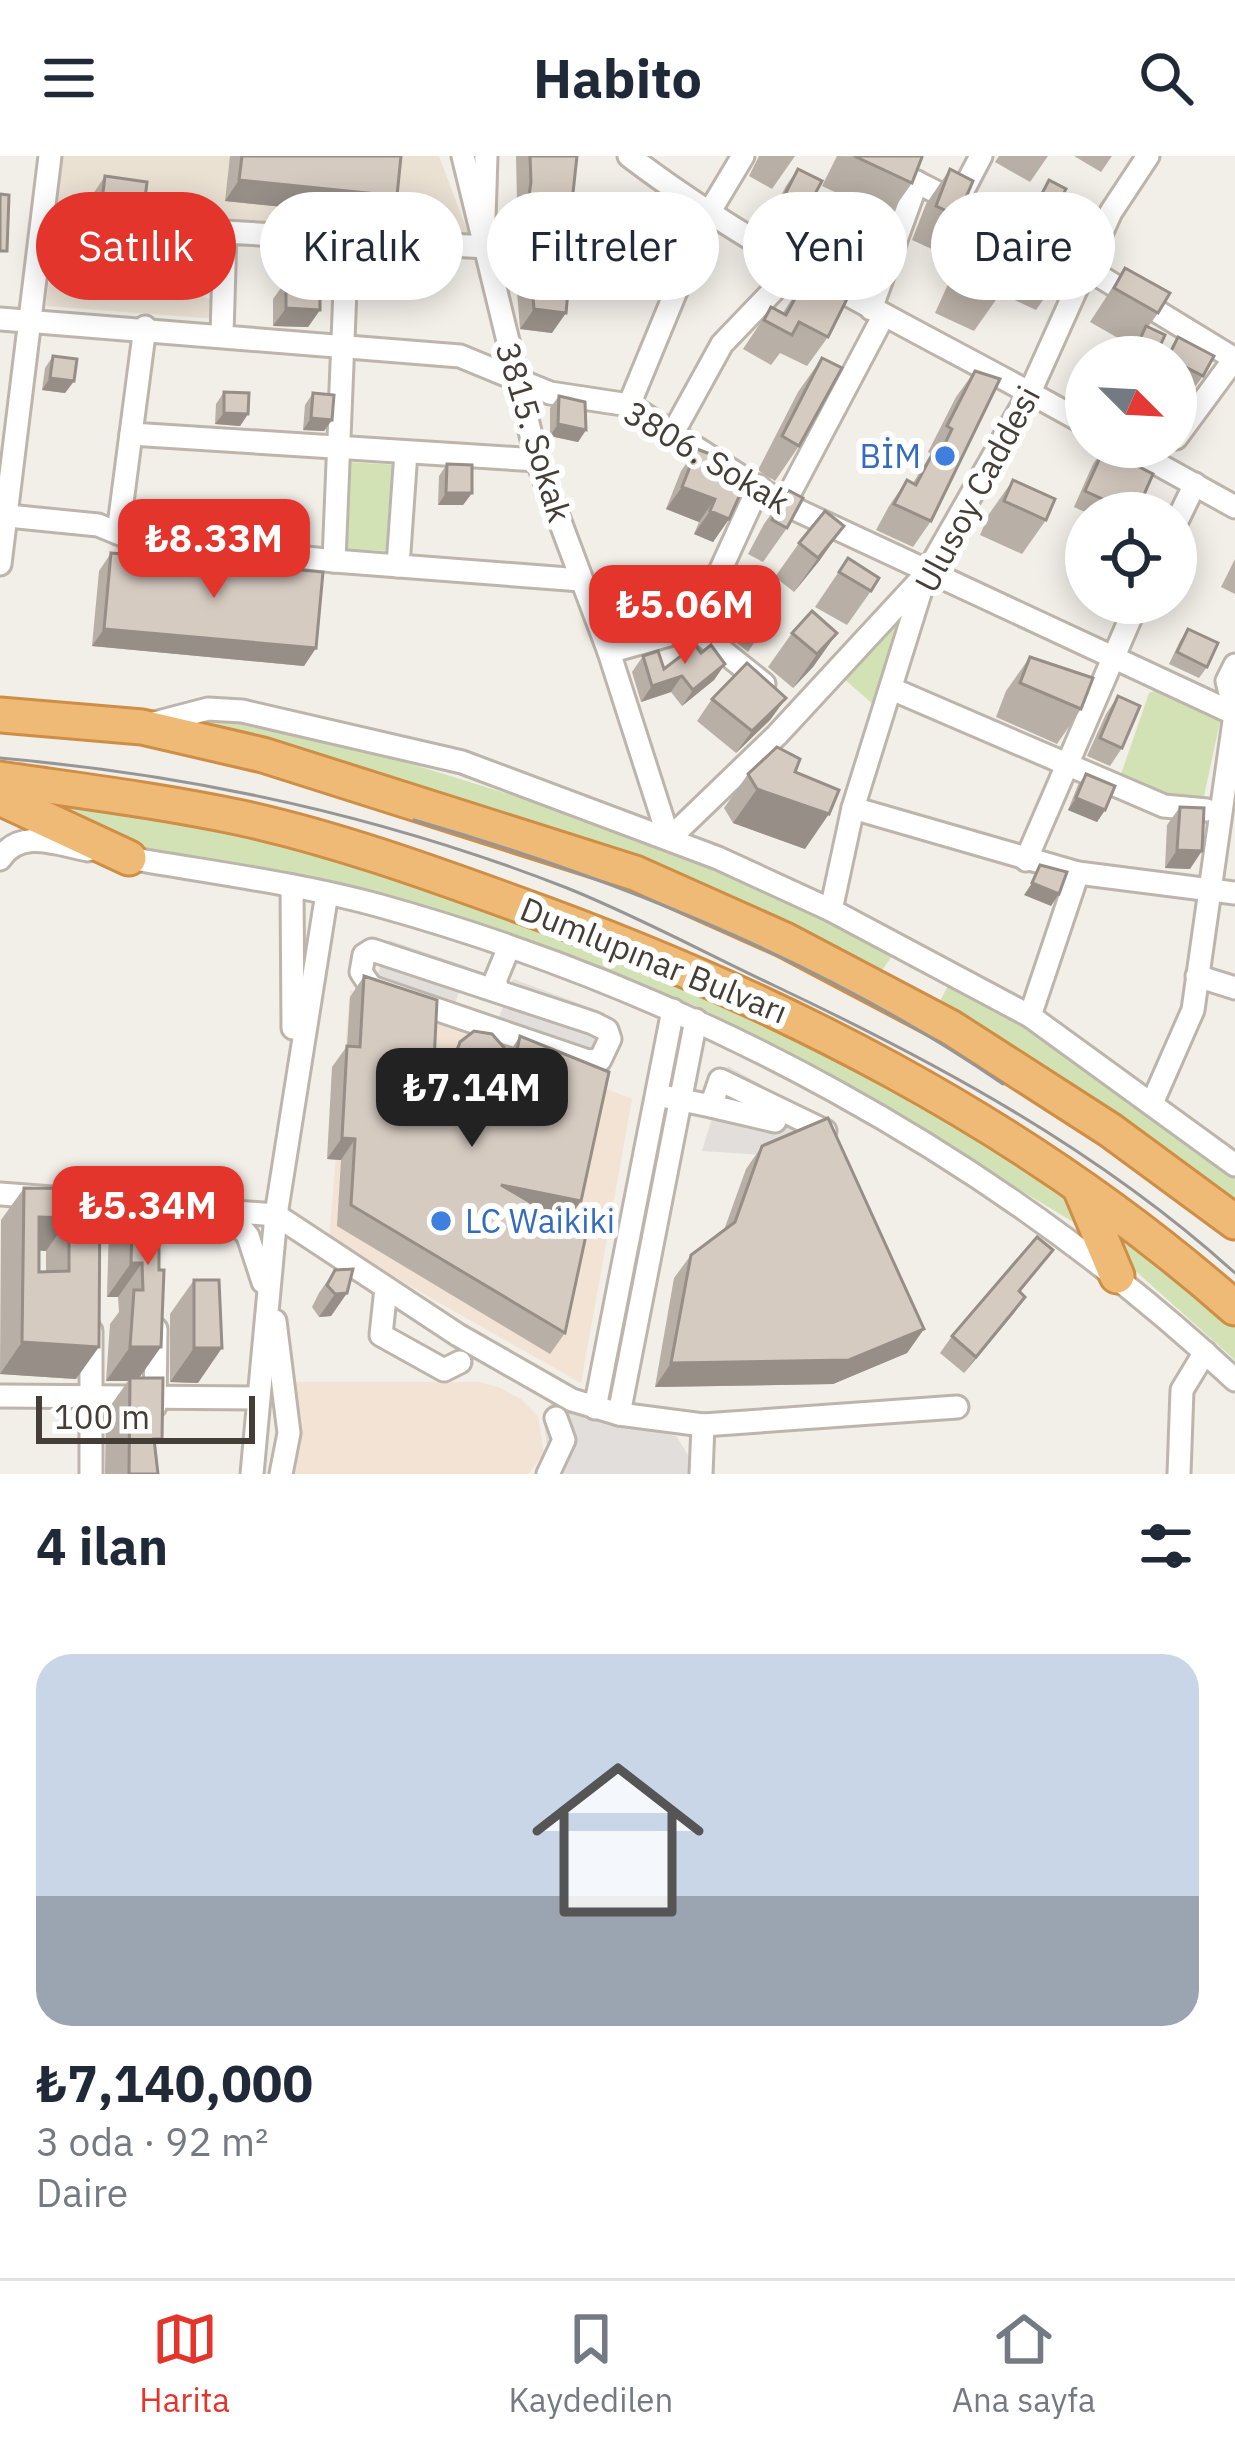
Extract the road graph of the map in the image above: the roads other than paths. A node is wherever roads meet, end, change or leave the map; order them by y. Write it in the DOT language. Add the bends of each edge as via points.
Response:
graph roads {
  1 [pos="50,156"];
  2 [pos="463,156"];
  3 [pos="486,156"];
  4 [pos="629,156"];
  5 [pos="743,156"];
  6 [pos="865,156"];
  7 [pos="981,156"];
  8 [pos="1142,158"];
  9 [pos="917,182"];
  10 [pos="676,192"];
  11 [pos="937,192"];
  12 [pos="962,192"];
  13 [pos="719,196"];
  14 [pos="1115,205"];
  15 [pos="260,235"];
  16 [pos="463,239"];
  17 [pos="484,239"];
  18 [pos="1115,285"];
  19 [pos="346,300"];
  20 [pos="672,300"];
  21 [pos="764,300"];
  22 [pos="855,300"];
  23 [pos="1072,300"];
  24 [pos="878,312"];
  25 [pos="0,319"];
  26 [pos="32,322"];
  27 [pos="145,328"];
  28 [pos="222,335"];
  29 [pos="346,347"];
  30 [pos="1235,358"];
  31 [pos="513,375"];
  32 [pos="1030,392"];
  33 [pos="629,405"];
  34 [pos="1197,410"];
  35 [pos="1065,412"];
  36 [pos="674,431"];
  37 [pos="131,434"];
  38 [pos="340,448"];
  39 [pos="406,452"];
  40 [pos="538,460"];
  41 [pos="1177,468"];
  42 [pos="1195,484"];
  43 [pos="758,486"];
  44 [pos="1191,492"];
  45 [pos="784,504"];
  46 [pos="1235,507"];
  47 [pos="8,516"];
  48 [pos="118,533"];
  49 [pos="2,540"];
  50 [pos="334,561"];
  51 [pos="0,564"];
  52 [pos="398,566"];
  53 [pos="926,574"];
  54 [pos="581,580"];
  55 [pos="1127,624"];
  56 [pos="694,628"];
  57 [pos="609,652"];
  58 [pos="1112,656"];
  59 [pos="1235,665"];
  60 [pos="0,688"];
  61 [pos="892,689"];
  62 [pos="799,712"];
  63 [pos="1235,714"];
  64 [pos="0,715"];
  65 [pos="55,721"];
  66 [pos="142,727"];
  67 [pos="1065,761"];
  68 [pos="0,779"];
  69 [pos="0,798"];
  70 [pos="853,808"];
  71 [pos="1219,811"];
  72 [pos="669,839"];
  73 [pos="129,858"];
  74 [pos="0,859"];
  75 [pos="1026,860"];
  76 [pos="1078,873"];
  77 [pos="292,886"];
  78 [pos="1207,892"];
  79 [pos="327,893"];
  80 [pos="1235,893"];
  81 [pos="830,910"];
  82 [pos="498,943"];
  83 [pos="1197,976"];
  84 [pos="489,985"];
  85 [pos="1235,988"];
  86 [pos="673,1010"];
  87 [pos="1030,1016"];
  88 [pos="696,1020"];
  89 [pos="294,1082"];
  90 [pos="666,1097"];
  91 [pos="1153,1101"];
  92 [pos="711,1106"];
  93 [pos="775,1121"];
  94 [pos="825,1131"];
  95 [pos="1235,1165"];
  96 [pos="1079,1187"];
  97 [pos="1,1192"];
  98 [pos="226,1210"];
  99 [pos="276,1215"];
  100 [pos="1235,1222"];
  101 [pos="640,1237"];
  102 [pos="1117,1276"];
  103 [pos="386,1288"];
  104 [pos="268,1289"];
  105 [pos="1235,1308"];
  106 [pos="91,1310"];
  107 [pos="156,1312"];
  108 [pos="1205,1352"];
  109 [pos="460,1362"];
  110 [pos="1235,1380"];
  111 [pos="0,1396"];
  112 [pos="256,1398"];
  113 [pos="91,1399"];
  114 [pos="155,1400"];
  115 [pos="957,1407"];
  116 [pos="595,1408"];
  117 [pos="619,1414"];
  118 [pos="556,1418"];
  119 [pos="703,1425"];
  120 [pos="154,1437"];
  121 [pos="91,1474"];
  122 [pos="252,1474"];
  123 [pos="280,1474"];
  124 [pos="548,1474"];
  125 [pos="701,1474"];
  126 [pos="1179,1474"];
  1 -- 26 [label="street"];
  2 -- 17 [label="street, 3815. Sokak"];
  3 -- 17 [label="street"];
  4 -- 10 [label="street"];
  5 -- 13 [label="street"];
  6 -- 9 [label="street"];
  7 -- 12 [label="street"];
  8 -- 14 [label="street, Ulusoy Caddesi"];
  9 -- 11 [label="street"];
  9 -- 24 [label="street"];
  15 -- 28 [label="street" via="225,232"];
  16 -- 17 [label="street"];
  17 -- 31 [label="street, 3815. Sokak"];
  18 -- 30 [label="street"];
  19 -- 29 [label="street"];
  20 -- 33 [label="street"];
  21 -- 36 [label="street" via="722,344"];
  22 -- 24 [label="street"];
  23 -- 32 [label="street, Ulusoy Caddesi"];
  24 -- 32 [label="street"];
  24 -- 45 [label="street"];
  25 -- 26 [label="street, 3806. Sokak"];
  26 -- 27 [label="street, 3806. Sokak"];
  26 -- 47 [label="street"];
  27 -- 28 [label="street, 3806. Sokak"];
  27 -- 37 [label="street"];
  28 -- 29 [label="street, 3806. Sokak"];
  29 -- 31 [label="street, 3806. Sokak" via="460,356"];
  29 -- 38 [label="street"];
  30 -- 34 [label="street"];
  31 -- 33 [label="street, 3806. Sokak" via="550,392"];
  31 -- 40 [label="street, 3815. Sokak"];
  32 -- 35 [label="street"];
  32 -- 53 [label="street, Ulusoy Caddesi"];
  33 -- 36 [label="street, 3806. Sokak"];
  36 -- 43 [label="street, 3806. Sokak"];
  37 -- 38 [label="street"];
  37 -- 48 [label="street"];
  38 -- 39 [label="street"];
  38 -- 50 [label="street"];
  39 -- 40 [label="street"];
  39 -- 52 [label="street"];
  40 -- 54 [label="street, 3815. Sokak"];
  41 -- 42 [label="street"];
  42 -- 44 [label="street"];
  42 -- 46 [label="street"];
  43 -- 45 [label="street, 3806. Sokak"];
  43 -- 56 [label="street"];
  45 -- 53 [label="street, 3806. Sokak"];
  47 -- 48 [label="street"];
  47 -- 49 [label="street"];
  48 -- 50 [label="street"];
  49 -- 51 [label="street"];
  50 -- 52 [label="street"];
  52 -- 54 [label="street"];
  53 -- 58 [label="street, 3806. Sokak"];
  53 -- 61 [label="street, Ulusoy Caddesi"];
  53 -- 62 [label="street"];
  54 -- 57 [label="street, 3815. Sokak"];
  55 -- 58 [label="street"];
  56 -- 57 [label="street"];
  56 -- 62 [label="street"];
  57 -- 72 [label="street, 3815. Sokak"];
  58 -- 63 [label="street, 3806. Sokak"];
  58 -- 67 [label="street"];
  59 -- 63 [label="street" via="1227,681"];
  60 -- 65 [label="highway"];
  61 -- 67 [label="street"];
  61 -- 70 [label="street, Ulusoy Caddesi"];
  62 -- 72 [label="street"];
  63 -- 71 [label="street"];
  64 -- 65 [label="highway, Dumlupınar Bulvarı"];
  65 -- 66 [label="highway, Dumlupınar Bulvarı"];
  66 -- 72 [label="street, Dumlupınar Bulvarı" via="208,709 242,712 461,762"];
  66 -- 100 [label="highway, Dumlupınar Bulvarı" via="263,755 635,873 785,940 950,1028"];
  67 -- 71 [label="street" via="1163,806"];
  67 -- 75 [label="street"];
  68 -- 96 [label="highway, Dumlupınar Bulvarı" via="244,819 614,939 777,1008 932,1090"];
  69 -- 73 [label="highway"];
  70 -- 75 [label="street"];
  70 -- 81 [label="street, Ulusoy Caddesi"];
  71 -- 78 [label="street"];
  72 -- 81 [label="street, Dumlupınar Bulvarı"];
  73 -- 74 [label="street" via="31,839"];
  73 -- 77 [label="street"];
  75 -- 76 [label="street"];
  76 -- 78 [label="street"];
  76 -- 87 [label="street"];
  77 -- 79 [label="street"];
  77 -- 89 [label="street"];
  78 -- 80 [label="street"];
  78 -- 83 [label="street"];
  79 -- 82 [label="street"];
  79 -- 89 [label="street"];
  81 -- 87 [label="street, Dumlupınar Bulvarı"];
  82 -- 84 [label="street"];
  82 -- 86 [label="street"];
  83 -- 85 [label="street"];
  83 -- 91 [label="street" via="1192,1010"];
  84 -- 84 [label="street" via="372,950 362,963 370,987 588,1061 604,1055 607,1030"];
  86 -- 88 [label="street"];
  86 -- 90 [label="street"];
  87 -- 91 [label="street, Dumlupınar Bulvarı"];
  88 -- 90 [label="street"];
  88 -- 102 [label="street" via="887,1121"];
  89 -- 99 [label="street"];
  90 -- 92 [label="street"];
  90 -- 101 [label="street"];
  91 -- 95 [label="street, Dumlupınar Bulvarı"];
  92 -- 93 [label="street"];
  92 -- 94 [label="street" via="720,1080"];
  96 -- 102 [label="highway"];
  96 -- 105 [label="highway, Dumlupınar Bulvarı"];
  97 -- 98 [label="street" via="92,1210"];
  98 -- 99 [label="street"];
  98 -- 104 [label="street" via="248,1237"];
  99 -- 103 [label="street"];
  99 -- 104 [label="street"];
  101 -- 116 [label="street"];
  101 -- 117 [label="street"];
  102 -- 108 [label="street"];
  103 -- 109 [label="street" via="380,1335 444,1370"];
  103 -- 116 [label="street"];
  104 -- 112 [label="street"];
  104 -- 123 [label="street" via="289,1432"];
  106 -- 113 [label="street"];
  107 -- 114 [label="street"];
  108 -- 110 [label="street"];
  108 -- 126 [label="street" via="1182,1390"];
  111 -- 113 [label="street"];
  112 -- 114 [label="street"];
  112 -- 122 [label="street"];
  113 -- 114 [label="street"];
  113 -- 121 [label="street"];
  114 -- 120 [label="street"];
  115 -- 119 [label="street"];
  116 -- 117 [label="street"];
  117 -- 119 [label="street"];
  118 -- 124 [label="street" via="564,1440"];
  119 -- 125 [label="street"];
}
